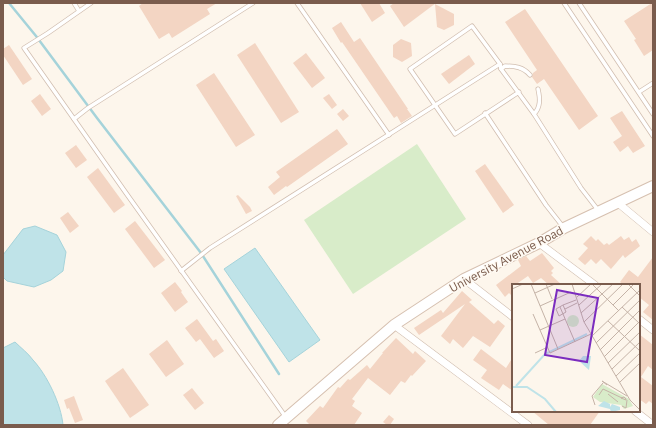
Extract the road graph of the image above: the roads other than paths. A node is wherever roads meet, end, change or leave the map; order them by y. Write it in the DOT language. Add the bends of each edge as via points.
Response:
graph roads {
  1 [pos="74,3"];
  2 [pos="91,3"];
  3 [pos="253,3"];
  4 [pos="297,3"];
  5 [pos="564,3"];
  6 [pos="579,3"];
  7 [pos="79,11"];
  8 [pos="500,64"];
  9 [pos="502,70"];
  10 [pos="530,75"];
  11 [pos="653,83"];
  12 [pos="538,89"];
  13 [pos="519,92"];
  14 [pos="639,92"];
  15 [pos="435,106"];
  16 [pos="485,113"];
  17 [pos="534,114"];
  18 [pos="653,114"];
  19 [pos="74,119"];
  20 [pos="390,135"];
  21 [pos="653,136"];
  22 [pos="653,186"];
  23 [pos="618,204"];
  24 [pos="599,211"];
  25 [pos="564,228"];
  26 [pos="653,232"];
  27 [pos="539,243"];
  28 [pos="181,271"];
  29 [pos="464,279"];
  30 [pos="593,284"];
  31 [pos="512,316"];
  32 [pos="640,320"];
  33 [pos="394,325"];
  34 [pos="653,330"];
  35 [pos="635,412"];
  36 [pos="286,417"];
  37 [pos="278,425"];
  38 [pos="528,425"];
  39 [pos="653,425"];
  1 -- 7 [label="lane"];
  2 -- 7 [label="lane"];
  3 -- 19 [label="lane"];
  4 -- 20 [label="lane"];
  5 -- 21 [label="lane"];
  6 -- 14 [label="lane"];
  7 -- 19 [label="lane" via="24,48"];
  8 -- 9 [label="lane"];
  8 -- 15 [label="lane"];
  8 -- 15 [label="lane" via="472,26 410,69"];
  9 -- 10 [label="lane" via="505,66 516,66"];
  9 -- 13 [label="lane"];
  11 -- 14 [label="lane"];
  12 -- 17 [label="lane" via="539,106"];
  13 -- 16 [label="lane"];
  13 -- 17 [label="lane"];
  14 -- 18 [label="lane"];
  15 -- 16 [label="lane" via="455,134"];
  15 -- 20 [label="lane"];
  16 -- 25 [label="lane"];
  17 -- 24 [label="lane" via="581,188"];
  19 -- 28 [label="lane"];
  20 -- 28 [label="lane" via="210,248"];
  22 -- 23 [label="main road, University Avenue Road"];
  23 -- 24 [label="main road, University Avenue Road"];
  23 -- 26 [label="street"];
  24 -- 25 [label="main road, University Avenue Road"];
  25 -- 27 [label="main road, University Avenue Road"];
  27 -- 29 [label="main road, University Avenue Road"];
  27 -- 30 [label="street"];
  28 -- 36 [label="lane"];
  29 -- 31 [label="street"];
  29 -- 33 [label="main road, University Avenue Road"];
  32 -- 34 [label="street"];
  33 -- 36 [label="main road, University Avenue Road"];
  33 -- 38 [label="street"];
  35 -- 39 [label="street"];
  36 -- 37 [label="main road, University Avenue Road"];
}
